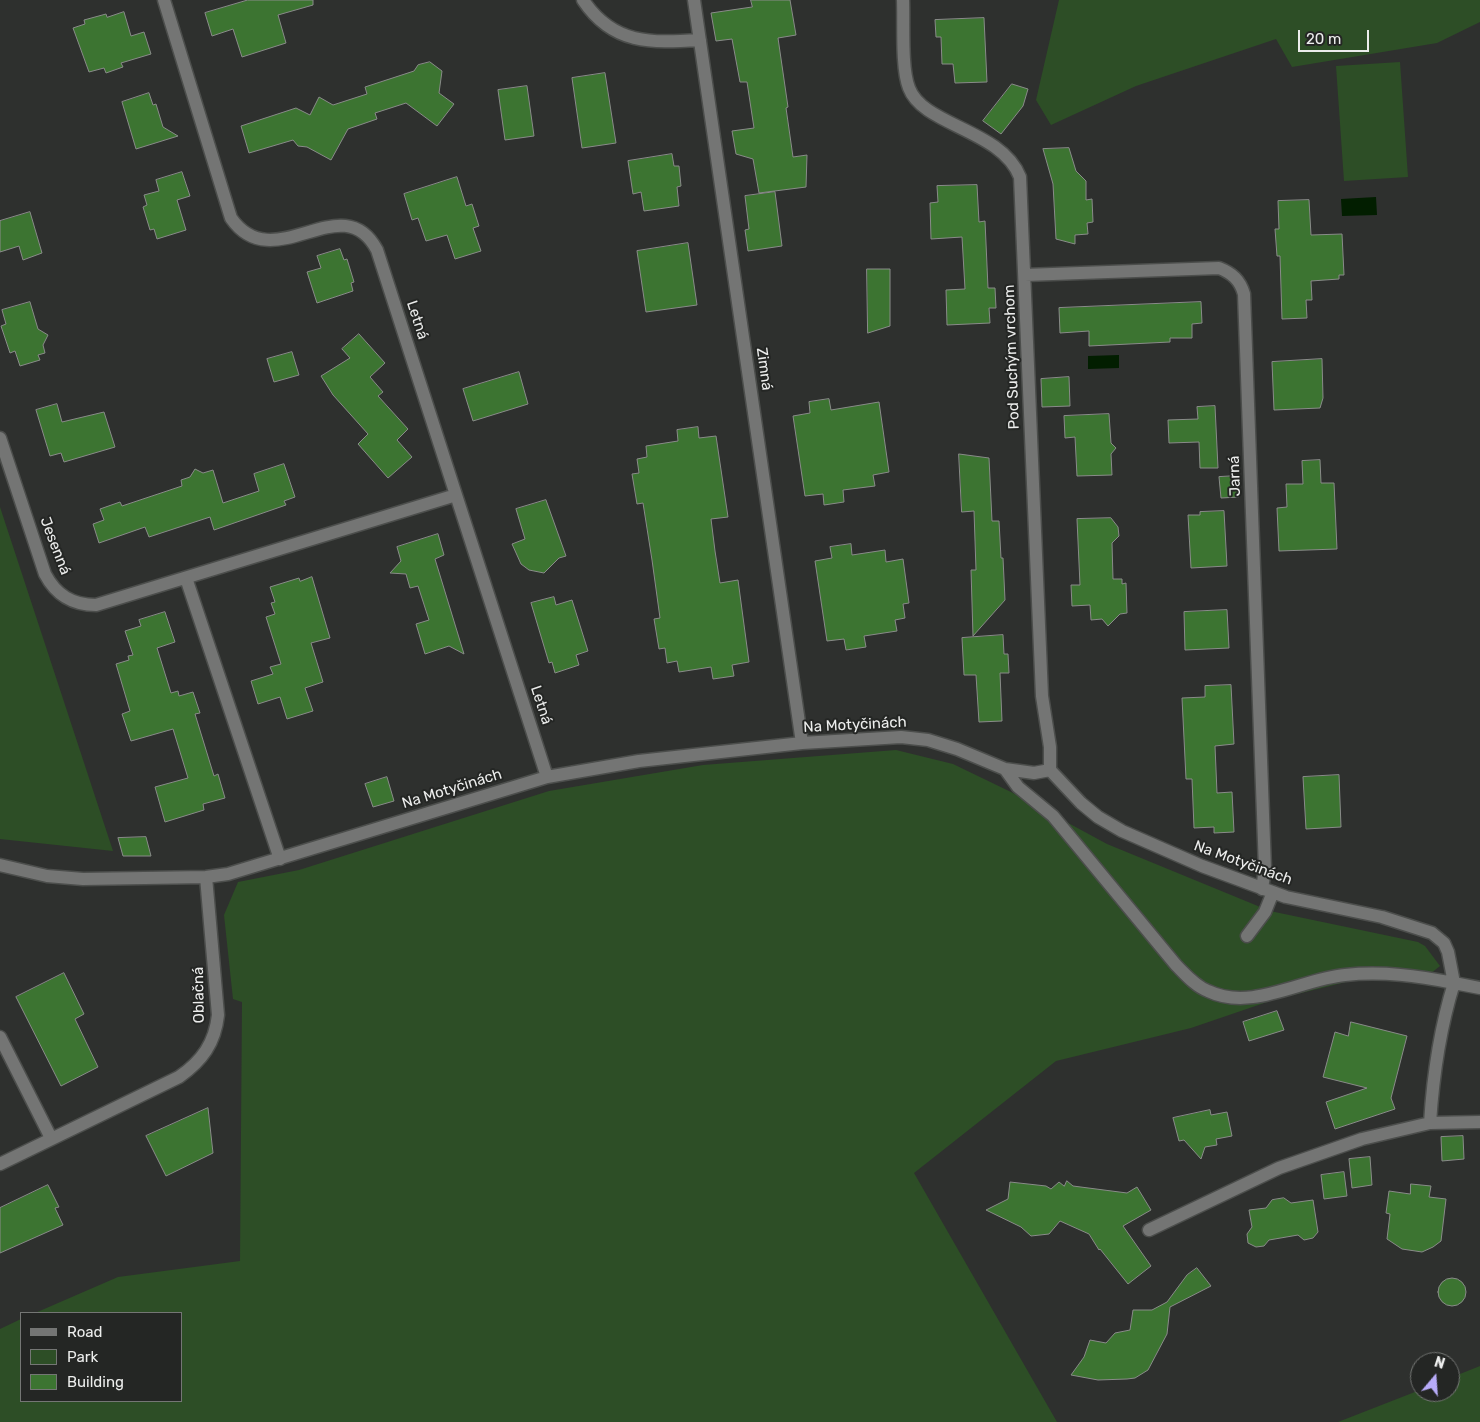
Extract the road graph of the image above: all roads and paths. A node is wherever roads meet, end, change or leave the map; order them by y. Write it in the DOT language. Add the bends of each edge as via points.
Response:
graph roads {
  1 [pos="164,0"];
  2 [pos="583,0"];
  3 [pos="694,0"];
  4 [pos="903,0"];
  5 [pos="700,40"];
  6 [pos="1025,275"];
  7 [pos="0,438"];
  8 [pos="456,495"];
  9 [pos="186,578"];
  10 [pos="802,743"];
  11 [pos="1004,769"];
  12 [pos="1050,770"];
  13 [pos="547,777"];
  14 [pos="280,859"];
  15 [pos="0,865"];
  16 [pos="206,877"];
  17 [pos="1268,890"];
  18 [pos="1247,936"];
  19 [pos="1454,983"];
  20 [pos="1480,988"];
  21 [pos="0,1037"];
  22 [pos="1480,1122"];
  23 [pos="1430,1123"];
  24 [pos="51,1138"];
  25 [pos="0,1164"];
  26 [pos="1149,1230"];
  1 -- 8 [label="street, Letná" via="231,218 237,226 254,238 272,241 331,226 349,225 367,234 373,242"];
  2 -- 5 [label="street" via="604,25 626,36 658,42"];
  3 -- 5 [label="street, Zimná"];
  4 -- 6 [label="street, Pod Suchým vrchom" via="906,79 912,96 927,109 1002,151 1016,166 1022,189"];
  5 -- 10 [label="street, Zimná"];
  6 -- 12 [label="street, Pod Suchým vrchom" via="1042,696 1050,746"];
  6 -- 17 [label="street, Jarná" via="1219,268 1232,274 1242,286"];
  7 -- 9 [label="street, Jesenná" via="45,574 58,593 76,603 96,605"];
  8 -- 9 [label="street, Jesenná"];
  8 -- 13 [label="street, Letná"];
  9 -- 14 [label="street"];
  10 -- 11 [label="street, Na Motyčinách" via="901,737 928,740"];
  10 -- 13 [label="street, Na Motyčinách" via="639,761"];
  11 -- 12 [label="street, Na Motyčinách" via="1034,773"];
  11 -- 19 [label="street" via="1018,787 1053,816 1176,964 1208,992 1245,998 1344,974 1414,975"];
  12 -- 17 [label="street, Na Motyčinách" via="1081,803 1122,831"];
  13 -- 14 [label="street, Na Motyčinách"];
  14 -- 16 [label="street, Na Motyčinách"];
  15 -- 16 [label="street, Na Motyčinách" via="47,876 83,879"];
  16 -- 24 [label="street, Oblačná" via="218,1004 211,1043 194,1066 179,1077"];
  17 -- 18 [label="street" via="1265,912"];
  17 -- 19 [label="street, Na Motyčinách" via="1311,903 1382,917 1432,933 1448,952"];
  19 -- 20 [label="street"];
  19 -- 23 [label="street, Na Motyčinách" via="1432,1088"];
  21 -- 24 [label="street"];
  22 -- 23 [label="street"];
  23 -- 26 [label="street" via="1362,1139 1278,1168"];
  24 -- 25 [label="street, Oblačná"];
}
